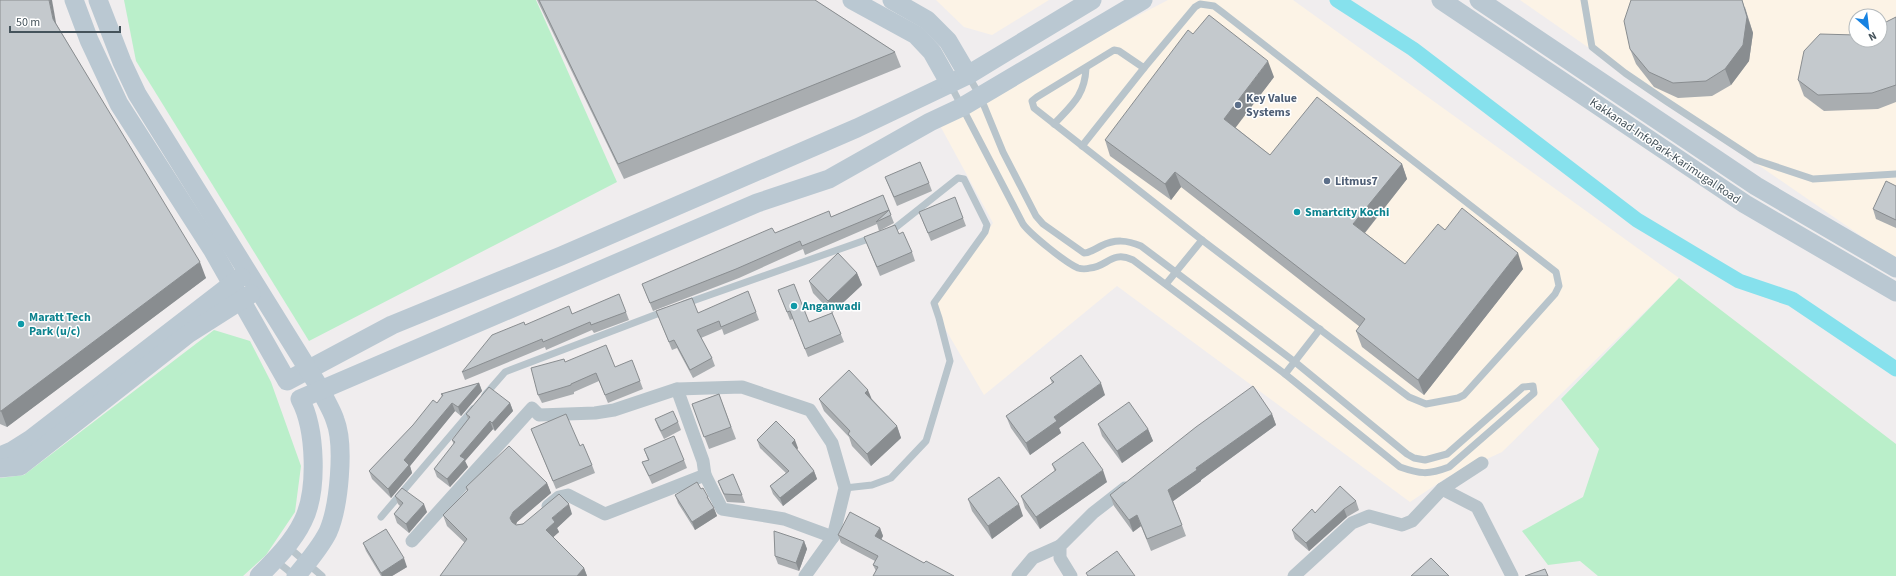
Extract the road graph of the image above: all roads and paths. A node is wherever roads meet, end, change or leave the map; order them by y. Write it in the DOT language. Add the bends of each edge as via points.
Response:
graph roads {
  1 [pos="74,0"];
  2 [pos="98,0"];
  3 [pos="852,0"];
  4 [pos="892,0"];
  5 [pos="1092,0"];
  6 [pos="1143,0"];
  7 [pos="1441,0"];
  8 [pos="1479,0"];
  9 [pos="1584,0"];
  10 [pos="1086,68"];
  11 [pos="1144,68"];
  12 [pos="968,75"];
  13 [pos="950,84"];
  14 [pos="137,94"];
  15 [pos="980,96"];
  16 [pos="119,104"];
  17 [pos="962,107"];
  18 [pos="1054,124"];
  19 [pos="1082,146"];
  20 [pos="1896,174"];
  21 [pos="1202,240"];
  22 [pos="1896,268"];
  23 [pos="1175,272"];
  24 [pos="247,273"];
  25 [pos="231,284"];
  26 [pos="1166,284"];
  27 [pos="258,290"];
  28 [pos="1896,292"];
  29 [pos="241,301"];
  30 [pos="1320,330"];
  31 [pos="1295,362"];
  32 [pos="308,370"];
  33 [pos="1285,374"];
  34 [pos="287,381"];
  35 [pos="678,389"];
  36 [pos="320,390"];
  37 [pos="300,400"];
  38 [pos="0,456"];
  39 [pos="1482,463"];
  40 [pos="0,468"];
  41 [pos="705,475"];
  42 [pos="1136,479"];
  43 [pos="845,488"];
  44 [pos="1442,488"];
  45 [pos="540,513"];
  46 [pos="381,517"];
  47 [pos="833,537"];
  48 [pos="412,541"];
  49 [pos="1060,546"];
  50 [pos="281,553"];
  51 [pos="299,572"];
  52 [pos="259,576"];
  53 [pos="322,576"];
  54 [pos="804,576"];
  55 [pos="1018,576"];
  56 [pos="1071,576"];
  57 [pos="1294,576"];
  58 [pos="1512,576"];
  1 -- 16 [label="street" via="89,40"];
  2 -- 14 [label="street"];
  3 -- 13 [label="street" via="916,35 932,52"];
  4 -- 12 [label="street" via="927,20 948,41"];
  5 -- 12 [label="street"];
  6 -- 15 [label="street"];
  7 -- 28 [label="street, Kakkanad-InfoPark-Karimugal Road" via="1745,204"];
  8 -- 22 [label="street, Kakkanad-InfoPark-Karimugal Road" via="1756,186"];
  9 -- 20 [label="lane" via="1592,47 1660,97 1756,160 1813,179"];
  10 -- 11 [label="lane" via="1114,50"];
  10 -- 18 [label="lane" via="1082,90"];
  10 -- 18 [label="lane" via="1032,101 1034,108"];
  11 -- 19 [label="lane"];
  11 -- 30 [label="lane" via="1195,7 1207,4 1214,6 1556,272 1558,278 1559,286 1555,294 1464,395 1458,398 1426,404 1416,401"];
  12 -- 13 [label="street"];
  12 -- 15 [label="lane"];
  13 -- 17 [label="lane"];
  13 -- 32 [label="street" via="857,128 561,256 392,325"];
  14 -- 16 [label="street"];
  14 -- 24 [label="street"];
  15 -- 17 [label="street"];
  15 -- 23 [label="lane" via="1003,152 1036,216 1043,224 1084,253 1113,242 1130,241 1141,246"];
  16 -- 25 [label="street" via="212,249"];
  17 -- 26 [label="lane" via="1022,224 1033,236 1078,268 1092,268 1111,258 1126,256"];
  17 -- 36 [label="street" via="930,122 829,179 758,203"];
  18 -- 19 [label="lane"];
  19 -- 21 [label="lane"];
  21 -- 23 [label="lane"];
  21 -- 30 [label="lane"];
  23 -- 26 [label="lane"];
  23 -- 31 [label="lane"];
  24 -- 25 [label="street"];
  24 -- 27 [label="street"];
  25 -- 29 [label="street"];
  25 -- 38 [label="street" via="31,438 12,452"];
  26 -- 33 [label="lane"];
  27 -- 29 [label="street"];
  27 -- 32 [label="street"];
  29 -- 34 [label="street"];
  29 -- 40 [label="street" via="188,334 20,466"];
  30 -- 31 [label="lane"];
  31 -- 33 [label="lane"];
  31 -- 33 [label="lane" via="1407,454 1425,460 1447,454 1523,387 1533,386 1534,393 1449,467 1421,474 1400,466"];
  32 -- 34 [label="street"];
  32 -- 36 [label="street"];
  34 -- 37 [label="street"];
  35 -- 41 [label="street" via="703,461"];
  35 -- 43 [label="street" via="742,387 810,410 832,443"];
  35 -- 48 [label="street" via="614,410 595,413 539,415 532,408"];
  36 -- 37 [label="street"];
  36 -- 51 [label="street" via="336,421 339,475 328,531"];
  37 -- 50 [label="street" via="310,426 313,473 311,490 304,521"];
  39 -- 44 [label="street"];
  41 -- 45 [label="street" via="605,514 568,495 559,497"];
  41 -- 47 [label="street" via="722,509 784,520"];
  42 -- 49 [label="street" via="1093,514"];
  43 -- 46 [label="lane" via="872,485 892,478 926,441 950,361 934,303 985,232 987,225 964,179 958,178 893,231 690,302 504,372"];
  43 -- 47 [label="street"];
  44 -- 57 [label="street" via="1412,521 1402,525 1369,516 1352,523"];
  44 -- 58 [label="street" via="1477,507"];
  47 -- 54 [label="street"];
  49 -- 55 [label="street" via="1033,558"];
  49 -- 56 [label="street" via="1060,558"];
  50 -- 51 [label="lane"];
  50 -- 51 [label="lane"];
  50 -- 52 [label="street"];
  51 -- 53 [label="lane"];
}
